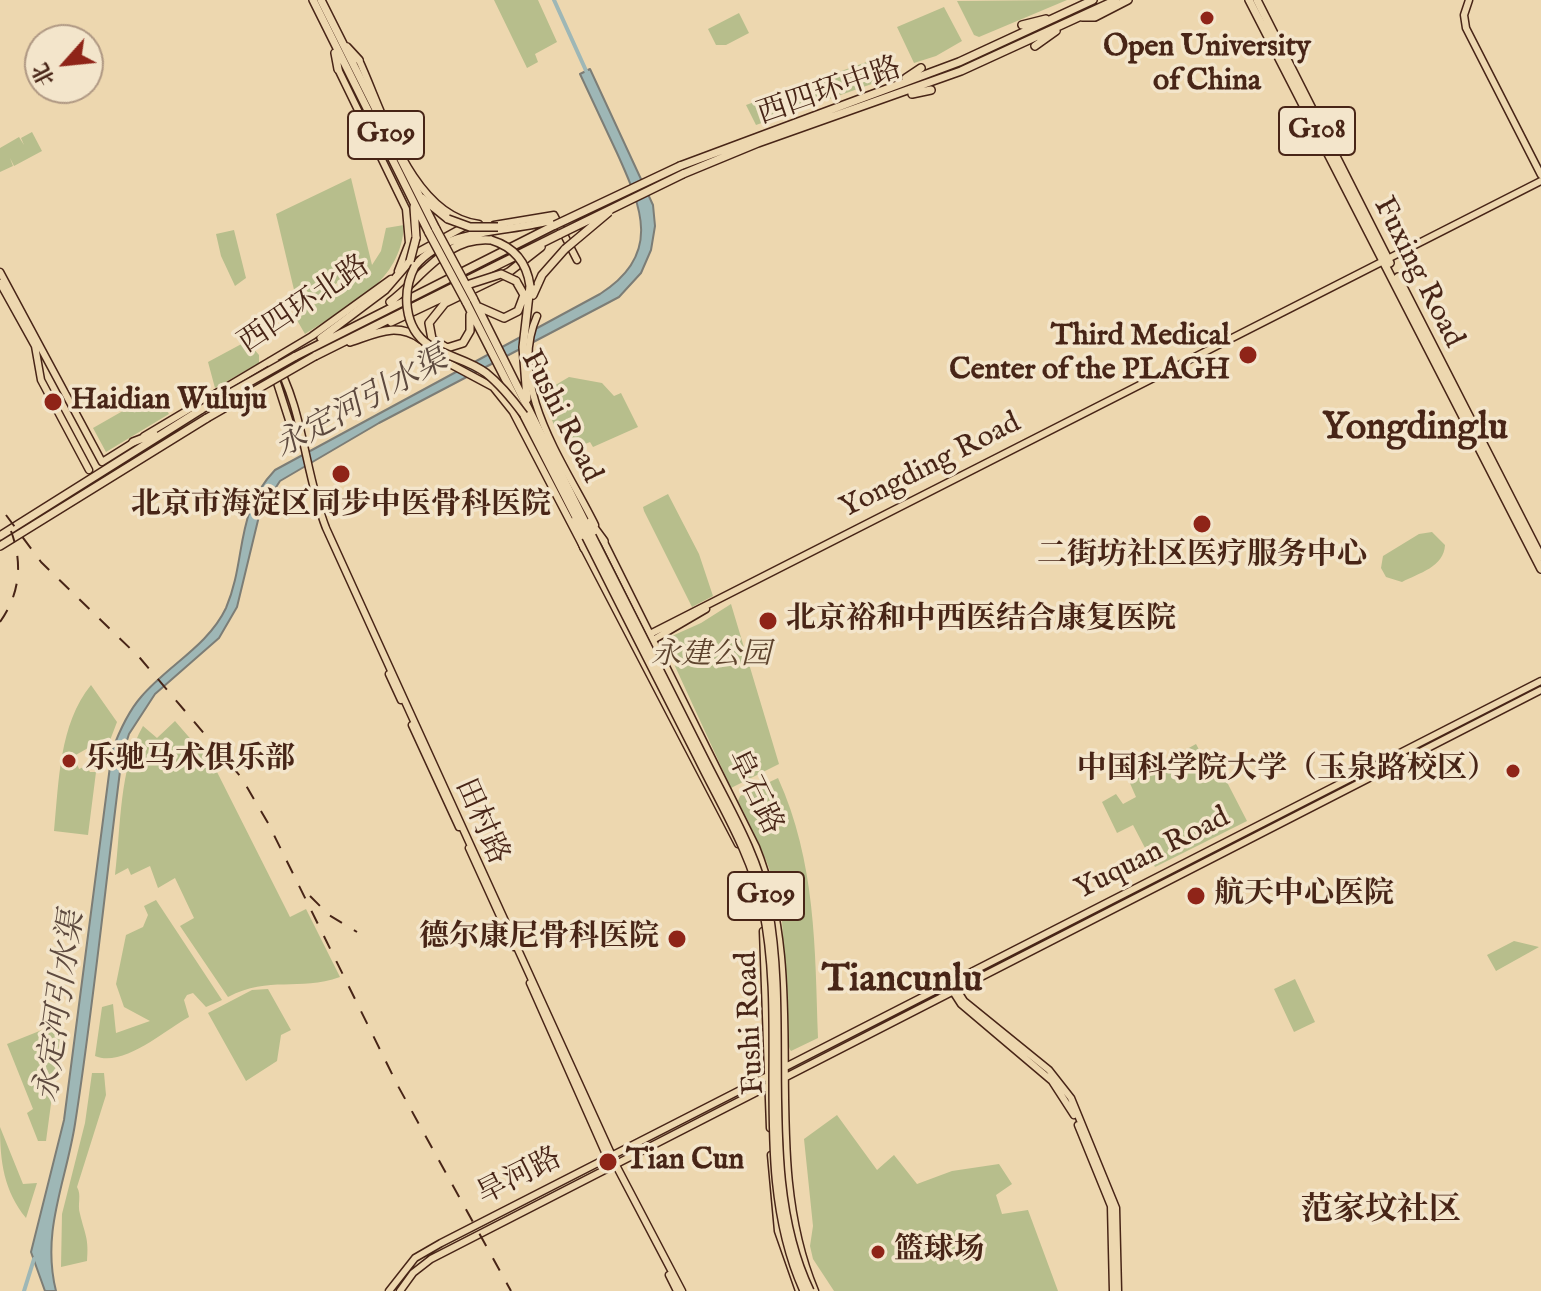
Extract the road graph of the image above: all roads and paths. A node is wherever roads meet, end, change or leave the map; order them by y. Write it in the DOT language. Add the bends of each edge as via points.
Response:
graph roads {
  1 [pos="313,0"];
  2 [pos="321,0"];
  3 [pos="1093,0"];
  4 [pos="1116,0"];
  5 [pos="1128,0"];
  6 [pos="1249,0"];
  7 [pos="1257,0"];
  8 [pos="1471,0"];
  9 [pos="1080,17"];
  10 [pos="1066,19"];
  11 [pos="1022,25"];
  12 [pos="337,41"];
  13 [pos="1035,46"];
  14 [pos="359,60"];
  15 [pos="921,68"];
  16 [pos="338,69"];
  17 [pos="891,87"];
  18 [pos="931,90"];
  19 [pos="894,97"];
  20 [pos="829,114"];
  21 [pos="1300,121"];
  22 [pos="1312,122"];
  23 [pos="1541,168"];
  24 [pos="1541,180"];
  25 [pos="417,193"];
  26 [pos="621,203"];
  27 [pos="414,205"];
  28 [pos="583,211"];
  29 [pos="471,223"];
  30 [pos="527,226"];
  31 [pos="432,231"];
  32 [pos="557,235"];
  33 [pos="408,260"];
  34 [pos="577,260"];
  35 [pos="1387,261"];
  36 [pos="0,272"];
  37 [pos="0,283"];
  38 [pos="471,303"];
  39 [pos="528,312"];
  40 [pos="375,313"];
  41 [pos="536,319"];
  42 [pos="355,335"];
  43 [pos="427,344"];
  44 [pos="303,351"];
  45 [pos="285,352"];
  46 [pos="318,354"];
  47 [pos="269,361"];
  48 [pos="452,365"];
  49 [pos="298,374"];
  50 [pos="275,387"];
  51 [pos="526,411"];
  52 [pos="68,427"];
  53 [pos="167,430"];
  54 [pos="85,432"];
  55 [pos="174,438"];
  56 [pos="133,442"];
  57 [pos="301,452"];
  58 [pos="547,452"];
  59 [pos="152,458"];
  60 [pos="89,470"];
  61 [pos="558,482"];
  62 [pos="579,507"];
  63 [pos="0,536"];
  64 [pos="589,537"];
  65 [pos="604,541"];
  66 [pos="0,546"];
  67 [pos="584,548"];
  68 [pos="1541,557"];
  69 [pos="1541,569"];
  70 [pos="652,637"];
  71 [pos="641,655"];
  72 [pos="1541,681"];
  73 [pos="1541,690"];
  74 [pos="682,698"];
  75 [pos="1340,789"];
  76 [pos="1149,881"];
  77 [pos="1148,891"];
  78 [pos="1120,896"];
  79 [pos="1121,905"];
  80 [pos="985,965"];
  81 [pos="951,982"];
  82 [pos="970,983"];
  83 [pos="934,990"];
  84 [pos="954,990"];
  85 [pos="918,1008"];
  86 [pos="824,1046"];
  87 [pos="784,1068"];
  88 [pos="797,1071"];
  89 [pos="768,1076"];
  90 [pos="785,1078"];
  91 [pos="769,1086"];
  92 [pos="610,1156"];
  93 [pos="614,1165"];
  94 [pos="389,1291"];
  95 [pos="400,1291"];
  96 [pos="679,1291"];
  97 [pos="807,1291"];
  98 [pos="1116,1291"];
  1 -- 12 [label="highway, G109"];
  2 -- 12 [label="highway, G109"];
  3 -- 10 [label="highway, 西四环中路"];
  4 -- 9 [label="highway, 西四环中路"];
  5 -- 9 [label="highway" via="1095,17"];
  6 -- 22 [label="highway, Fuxing Road / G108"];
  7 -- 35 [label="highway, Fuxing Road / G108"];
  8 -- 23 [label="main road" via="1471,30"];
  8 -- 24 [label="main road" via="1464,15 1466,28"];
  9 -- 10 [label="highway, 西四环中路"];
  10 -- 11 [label="highway"];
  10 -- 13 [label="highway"];
  10 -- 17 [label="highway, 西四环中路"];
  10 -- 19 [label="highway, 西四环中路"];
  12 -- 14 [label="highway"];
  12 -- 16 [label="highway"];
  12 -- 25 [label="highway, G109"];
  12 -- 27 [label="highway, G109"];
  14 -- 29 [label="main road" via="425,195 443,211"];
  15 -- 17 [label="highway"];
  16 -- 33 [label="main road" via="406,209 411,230"];
  17 -- 20 [label="highway, 西四环中路"];
  18 -- 19 [label="highway"];
  19 -- 20 [label="highway, 西四环中路"];
  20 -- 26 [label="highway, 西四环中路, bridge"];
  20 -- 28 [label="highway, 西四环中路, bridge" via="680,166"];
  21 -- 22 [label="main road"];
  22 -- 35 [label="highway, Fuxing Road / G108"];
  24 -- 35 [label="main road, Yongding Road"];
  25 -- 30 [label="highway, bridge" via="448,219 470,227"];
  25 -- 31 [label="highway, G109"];
  26 -- 32 [label="highway, 西四环中路, bridge"];
  26 -- 39 [label="highway, bridge" via="548,266"];
  27 -- 31 [label="highway, G109"];
  27 -- 33 [label="highway, bridge" via="416,238"];
  28 -- 30 [label="highway, bridge"];
  28 -- 40 [label="highway, 西四环中路, bridge"];
  29 -- 33 [label="main road"];
  29 -- 34 [label="main road" via="554,215"];
  30 -- 43 [label="highway, bridge" via="458,238 422,257 411,274 406,299 412,324"];
  31 -- 38 [label="highway, G109, bridge"];
  32 -- 38 [label="highway" via="509,272 437,309 429,323 432,339 447,348 463,343 470,331"];
  32 -- 42 [label="highway"];
  33 -- 44 [label="highway" via="385,290"];
  33 -- 45 [label="main road, 西四环北路" via="379,290"];
  35 -- 68 [label="highway, Fuxing Road / G108"];
  35 -- 69 [label="highway, Fuxing Road / G108"];
  35 -- 70 [label="main road, Yongding Road"];
  36 -- 54 [label="main road"];
  37 -- 52 [label="main road" via="35,346 41,380"];
  38 -- 42 [label="highway, bridge" via="496,316 512,316 524,295 516,281 501,274"];
  38 -- 51 [label="highway, Fushi Road / G109, bridge"];
  39 -- 40 [label="highway, bridge" via="526,268 508,247 472,240 451,248"];
  39 -- 51 [label="highway" via="522,367"];
  40 -- 44 [label="highway"];
  41 -- 65 [label="main road, 阜石路" via="529,379 542,419"];
  42 -- 46 [label="highway"];
  43 -- 46 [label="highway, bridge" via="410,332 391,328"];
  43 -- 51 [label="highway, bridge" via="485,372"];
  44 -- 53 [label="highway, bridge"];
  45 -- 47 [label="main road, 西四环北路"];
  45 -- 49 [label="main road"];
  46 -- 55 [label="highway, bridge"];
  47 -- 50 [label="main road"];
  47 -- 56 [label="main road, 西四环北路"];
  47 -- 57 [label="main road, 田村路"];
  47 -- 57 [label="main road, 田村路" via="286,381"];
  48 -- 67 [label="main road, 阜石路" via="508,403"];
  51 -- 58 [label="highway, Fushi Road / G109"];
  52 -- 54 [label="main road" via="83,451 89,445"];
  52 -- 60 [label="main road"];
  53 -- 56 [label="highway"];
  53 -- 63 [label="highway"];
  54 -- 56 [label="main road, 西四环北路" via="102,462"];
  55 -- 59 [label="highway"];
  55 -- 66 [label="highway"];
  57 -- 92 [label="main road, 田村路" via="326,528"];
  58 -- 61 [label="highway, Fushi Road / G109"];
  58 -- 62 [label="highway, Fushi Road / G109"];
  61 -- 64 [label="highway, Fushi Road / G109"];
  61 -- 67 [label="highway"];
  62 -- 64 [label="highway, Fushi Road / G109"];
  62 -- 65 [label="highway"];
  64 -- 97 [label="highway, Fushi Road / G109, bridge" via="741,831 764,891 774,954 785,1204"];
  65 -- 70 [label="main road, 阜石路"];
  67 -- 71 [label="main road, 阜石路"];
  70 -- 74 [label="main road, 阜石路"];
  71 -- 74 [label="main road" via="644,648 650,650 670,688"];
  71 -- 89 [label="main road, 阜石路" via="740,848 758,899"];
  72 -- 75 [label="main road, Yuquan Road"];
  73 -- 75 [label="main road, Yuquan Road"];
  74 -- 87 [label="main road, 阜石路" via="769,884 781,959"];
  75 -- 76 [label="main road, Yuquan Road"];
  75 -- 77 [label="main road, Yuquan Road"];
  76 -- 77 [label="main road"];
  76 -- 78 [label="main road, Yuquan Road"];
  77 -- 79 [label="main road, Yuquan Road"];
  78 -- 79 [label="main road"];
  78 -- 80 [label="main road, Yuquan Road"];
  79 -- 82 [label="main road, Yuquan Road"];
  80 -- 81 [label="main road, Yuquan Road"];
  80 -- 82 [label="main road" via="966,978"];
  81 -- 83 [label="main road, Yuquan Road"];
  81 -- 84 [label="main road"];
  82 -- 84 [label="main road, Yuquan Road"];
  83 -- 85 [label="main road" via="936,994"];
  83 -- 86 [label="main road, Yuquan Road"];
  84 -- 85 [label="main road, Yuquan Road"];
  84 -- 98 [label="main road" via="1057,1078 1071,1098 1116,1208"];
  85 -- 88 [label="main road, Yuquan Road"];
  86 -- 87 [label="main road, Yuquan Road"];
  86 -- 88 [label="main road" via="797,1065"];
  87 -- 89 [label="main road, Yuquan Road"];
  87 -- 90 [label="main road, 阜石路"];
  88 -- 90 [label="main road, 旱河路"];
  89 -- 91 [label="main road, 阜石路"];
  89 -- 92 [label="main road, 旱河路"];
  90 -- 91 [label="main road, 旱河路"];
  90 -- 97 [label="main road, 阜石路" via="792,1221"];
  91 -- 93 [label="main road, 旱河路"];
  91 -- 97 [label="main road, 阜石路" via="775,1212 782,1248"];
  92 -- 93 [label="main road, 田村路"];
  92 -- 94 [label="main road, 旱河路" via="427,1251 403,1270"];
  93 -- 95 [label="main road, 旱河路" via="431,1259"];
  93 -- 96 [label="main road, 田村路"];
}
